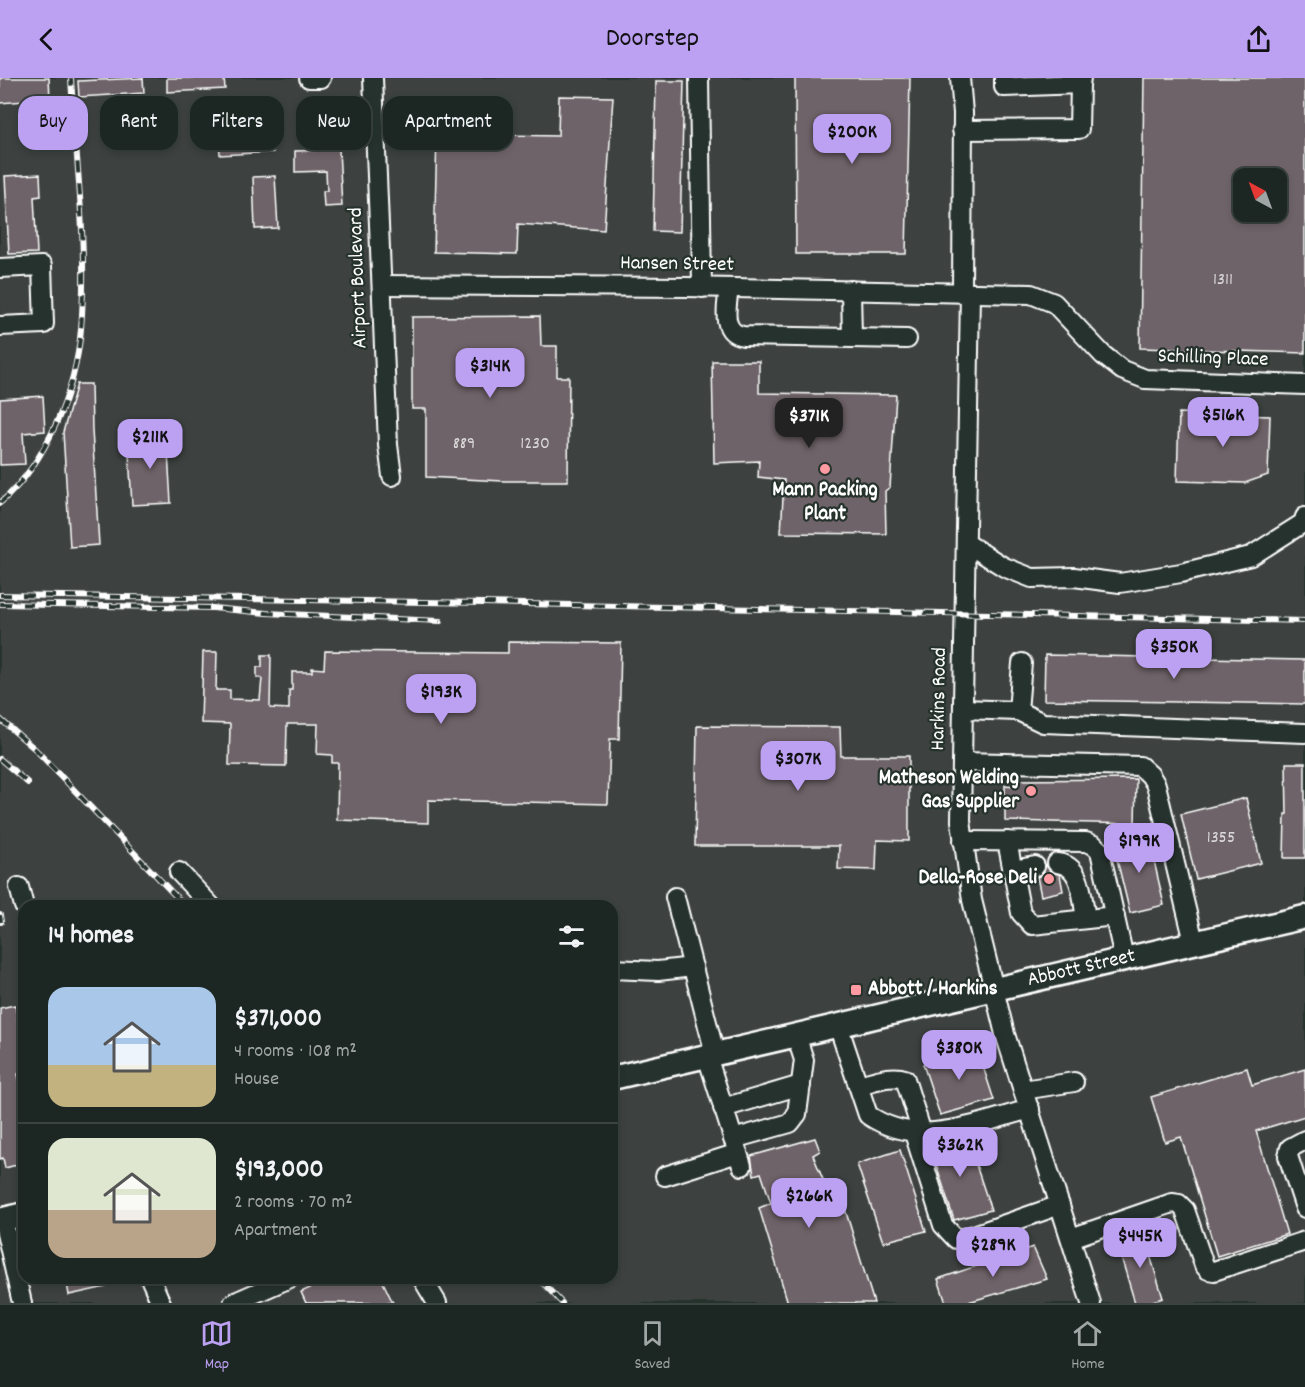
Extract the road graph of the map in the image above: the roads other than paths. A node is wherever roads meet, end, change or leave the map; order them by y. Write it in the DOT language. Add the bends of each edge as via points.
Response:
graph roads {
  1 [pos="309,78"];
  2 [pos="321,78"];
  3 [pos="373,78"];
  4 [pos="699,78"];
  5 [pos="960,78"];
  6 [pos="1004,78"];
  7 [pos="1080,81"];
  8 [pos="962,130"];
  9 [pos="0,268"];
  10 [pos="382,285"];
  11 [pos="702,288"];
  12 [pos="729,288"];
  13 [pos="851,290"];
  14 [pos="966,293"];
  15 [pos="0,326"];
  16 [pos="852,338"];
  17 [pos="907,339"];
  18 [pos="1305,385"];
  19 [pos="392,476"];
  20 [pos="1305,517"];
  21 [pos="966,543"];
  22 [pos="1022,663"];
  23 [pos="963,709"];
  24 [pos="1018,711"];
  25 [pos="1305,733"];
  26 [pos="962,762"];
  27 [pos="963,841"];
  28 [pos="1007,841"];
  29 [pos="1057,863"];
  30 [pos="1035,866"];
  31 [pos="1012,870"];
  32 [pos="179,872"];
  33 [pos="19,887"];
  34 [pos="675,897"];
  35 [pos="22,900"];
  36 [pos="205,900"];
  37 [pos="1115,916"];
  38 [pos="1305,917"];
  39 [pos="1086,919"];
  40 [pos="1194,942"];
  41 [pos="1124,958"];
  42 [pos="693,967"];
  43 [pos="618,969"];
  44 [pos="995,988"];
  45 [pos="838,1025"];
  46 [pos="796,1035"];
  47 [pos="711,1055"];
  48 [pos="618,1077"];
  49 [pos="1074,1082"];
  50 [pos="801,1085"];
  51 [pos="858,1085"];
  52 [pos="1023,1090"];
  53 [pos="723,1108"];
  54 [pos="1029,1110"];
  55 [pos="918,1133"];
  56 [pos="1305,1140"];
  57 [pos="738,1152"];
  58 [pos="665,1176"];
  59 [pos="1060,1205"];
  60 [pos="1305,1208"];
  61 [pos="9,1218"];
  62 [pos="1071,1238"];
  63 [pos="1305,1241"];
  64 [pos="18,1277"];
  65 [pos="19,1284"];
  66 [pos="153,1284"];
  67 [pos="276,1284"];
  68 [pos="426,1284"];
  69 [pos="22,1303"];
  70 [pos="161,1303"];
  71 [pos="233,1303"];
  72 [pos="437,1303"];
  73 [pos="1091,1303"];
  1 -- 2 [label="street"];
  3 -- 10 [label="street, Airport Boulevard"];
  4 -- 11 [label="street"];
  5 -- 8 [label="street, Harkins Road"];
  6 -- 7 [label="street" via="1004,87"];
  7 -- 8 [label="street" via="1079,129"];
  8 -- 14 [label="street, Harkins Road"];
  9 -- 15 [label="street" via="42,266 44,324"];
  10 -- 11 [label="street, Hansen Street"];
  10 -- 19 [label="street, Airport Boulevard"];
  11 -- 12 [label="street, Hansen Street"];
  12 -- 13 [label="street, Hansen Street"];
  12 -- 16 [label="street" via="727,320 735,335"];
  13 -- 14 [label="street, Hansen Street"];
  13 -- 16 [label="street"];
  14 -- 18 [label="street, Schilling Place" via="1031,294 1054,303 1103,355 1122,370 1145,379"];
  14 -- 21 [label="street, Harkins Road"];
  16 -- 17 [label="street"];
  20 -- 21 [label="street" via="1303,523 1251,556 1181,573 1120,582 1032,578 1004,567"];
  21 -- 23 [label="street, Harkins Road"];
  22 -- 24 [label="street"];
  23 -- 24 [label="street"];
  23 -- 26 [label="street, Harkins Road"];
  24 -- 25 [label="street" via="1043,723"];
  26 -- 27 [label="street, Harkins Road"];
  26 -- 40 [label="street" via="1140,766 1156,785"];
  27 -- 28 [label="street"];
  27 -- 44 [label="street, Harkins Road" via="972,900"];
  28 -- 31 [label="street"];
  28 -- 37 [label="street" via="1094,845 1100,851"];
  29 -- 39 [label="street" via="1064,863 1075,873"];
  30 -- 31 [label="street"];
  31 -- 39 [label="street" via="1021,914 1032,925"];
  32 -- 36 [label="street"];
  33 -- 35 [label="street"];
  34 -- 42 [label="street"];
  37 -- 39 [label="street"];
  37 -- 41 [label="street"];
  38 -- 40 [label="main road, Abbott Street"];
  40 -- 41 [label="main road, Abbott Street"];
  41 -- 44 [label="main road, Abbott Street"];
  42 -- 43 [label="street"];
  42 -- 47 [label="street"];
  44 -- 45 [label="main road, Abbott Street"];
  44 -- 52 [label="street, Harkins Road"];
  45 -- 46 [label="main road, Abbott Street"];
  45 -- 51 [label="street"];
  46 -- 47 [label="main road, Abbott Street"];
  46 -- 50 [label="street" via="804,1060"];
  47 -- 48 [label="main road, Abbott Street"];
  47 -- 53 [label="street"];
  49 -- 52 [label="street"];
  50 -- 53 [label="street"];
  50 -- 57 [label="street" via="797,1114 790,1122"];
  51 -- 55 [label="street" via="868,1115 879,1123"];
  51 -- 55 [label="street" via="885,1078 905,1079"];
  52 -- 54 [label="street, Harkins Road"];
  53 -- 57 [label="street"];
  54 -- 55 [label="street" via="949,1131"];
  54 -- 59 [label="street, Harkins Road"];
  55 -- 59 [label="street" via="943,1225 956,1239"];
  56 -- 60 [label="street" via="1290,1148 1288,1156"];
  57 -- 58 [label="street"];
  59 -- 62 [label="street, Harkins Road"];
  61 -- 64 [label="street"];
  62 -- 63 [label="street" via="1172,1203 1185,1210 1209,1270"];
  62 -- 73 [label="street, Harkins Road"];
  65 -- 69 [label="street"];
  66 -- 70 [label="street"];
  67 -- 71 [label="street"];
  68 -- 72 [label="street"];
}
